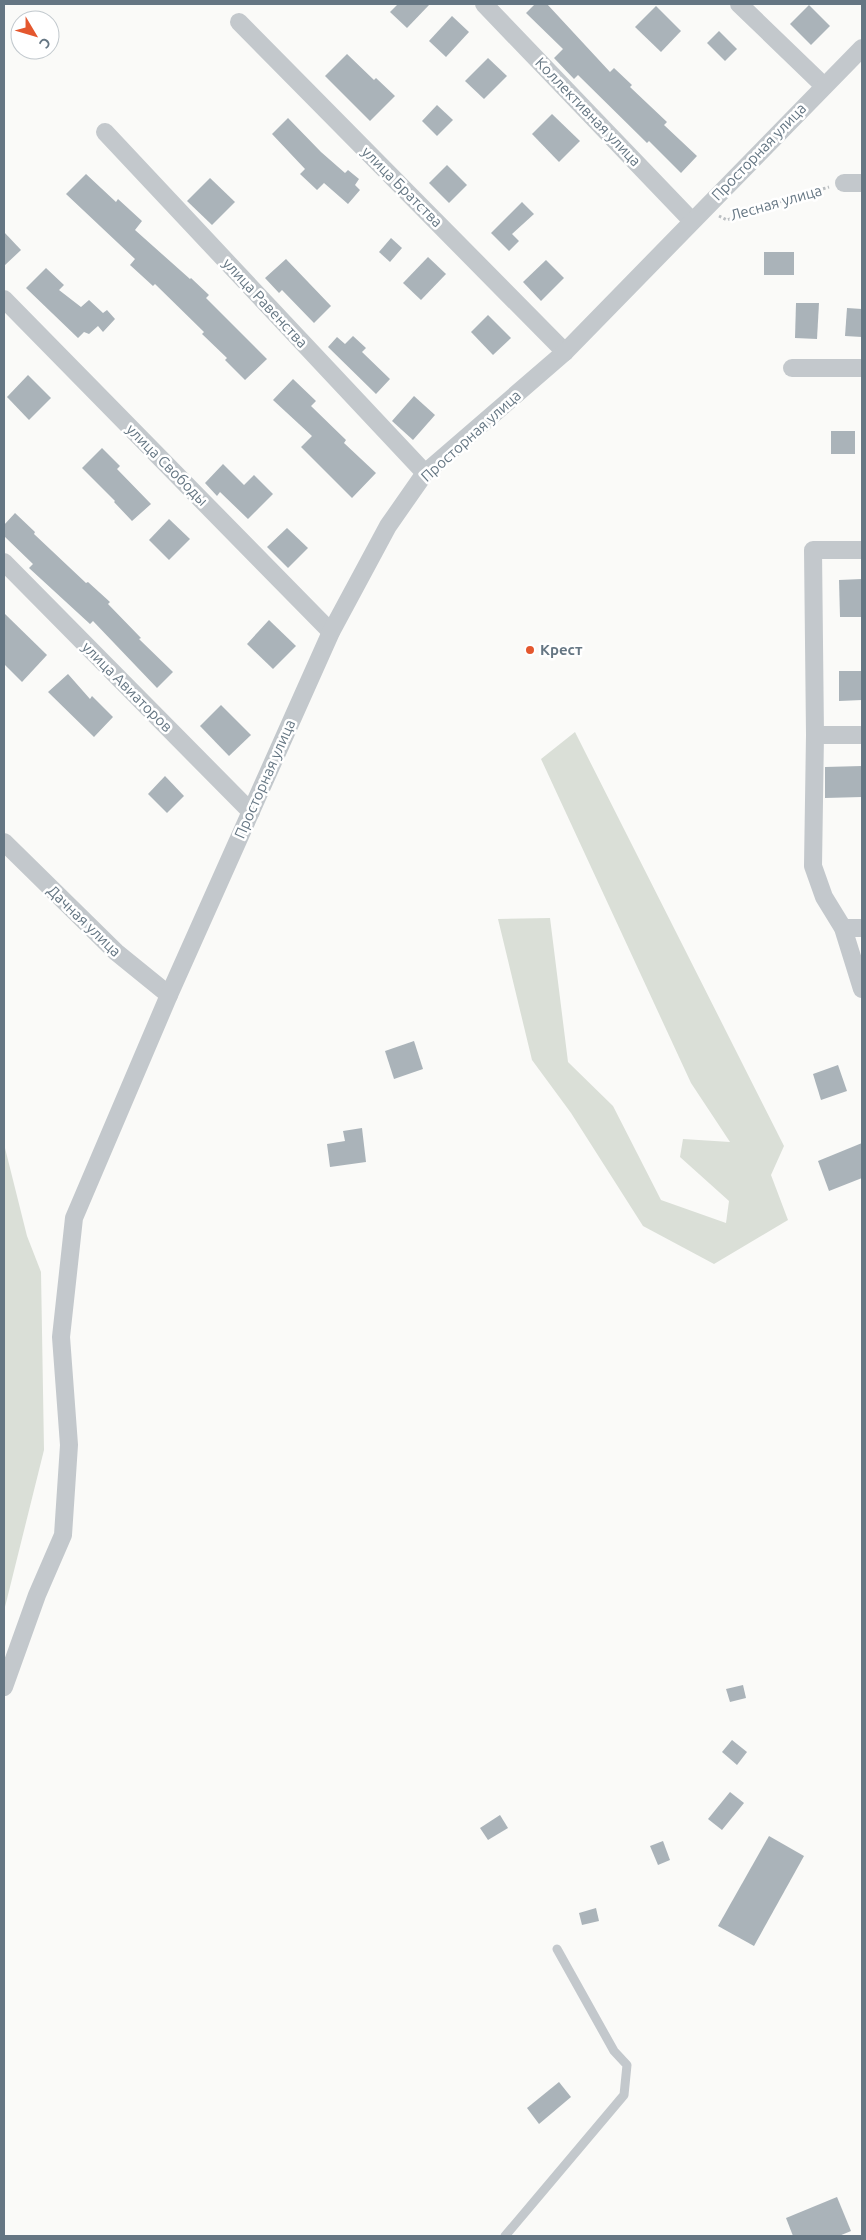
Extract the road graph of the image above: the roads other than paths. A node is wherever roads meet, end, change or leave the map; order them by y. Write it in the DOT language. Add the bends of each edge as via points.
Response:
graph roads {
  1 [pos="484,4"];
  2 [pos="739,4"];
  3 [pos="239,22"];
  4 [pos="862,48"];
  5 [pos="824,86"];
  6 [pos="105,132"];
  7 [pos="844,183"];
  8 [pos="862,183"];
  9 [pos="692,221"];
  10 [pos="4,299"];
  11 [pos="565,352"];
  12 [pos="792,368"];
  13 [pos="862,368"];
  14 [pos="425,473"];
  15 [pos="862,550"];
  16 [pos="4,562"];
  17 [pos="331,632"];
  18 [pos="815,735"];
  19 [pos="862,735"];
  20 [pos="251,812"];
  21 [pos="4,842"];
  22 [pos="843,928"];
  23 [pos="862,928"];
  24 [pos="862,989"];
  25 [pos="169,995"];
  26 [pos="4,1687"];
  27 [pos="557,1950"];
  28 [pos="505,2236"];
  1 -- 9 [label="street, Коллективная улица"];
  2 -- 5 [label="street"];
  3 -- 11 [label="street, улица Братства"];
  4 -- 5 [label="street, Просторная улица"];
  5 -- 9 [label="street, Просторная улица"];
  6 -- 14 [label="street, улица Равенства"];
  7 -- 8 [label="street"];
  9 -- 11 [label="street, Просторная улица"];
  10 -- 17 [label="street, улица Свободы"];
  11 -- 14 [label="street, Просторная улица"];
  12 -- 13 [label="street"];
  14 -- 17 [label="street, Просторная улица" via="388,526"];
  15 -- 18 [label="street" via="813,550"];
  16 -- 20 [label="street, улица Авиаторов"];
  17 -- 20 [label="street, Просторная улица"];
  18 -- 19 [label="street"];
  18 -- 22 [label="street" via="813,866 824,897"];
  20 -- 25 [label="street, Просторная улица"];
  21 -- 25 [label="street, Дачная улица" via="116,952"];
  22 -- 23 [label="street"];
  22 -- 24 [label="street"];
  25 -- 26 [label="street, Просторная улица" via="74,1218 61,1337 69,1445 63,1535 37,1595"];
  27 -- 28 [label="lane" via="614,2051 627,2065 624,2095"];
}
